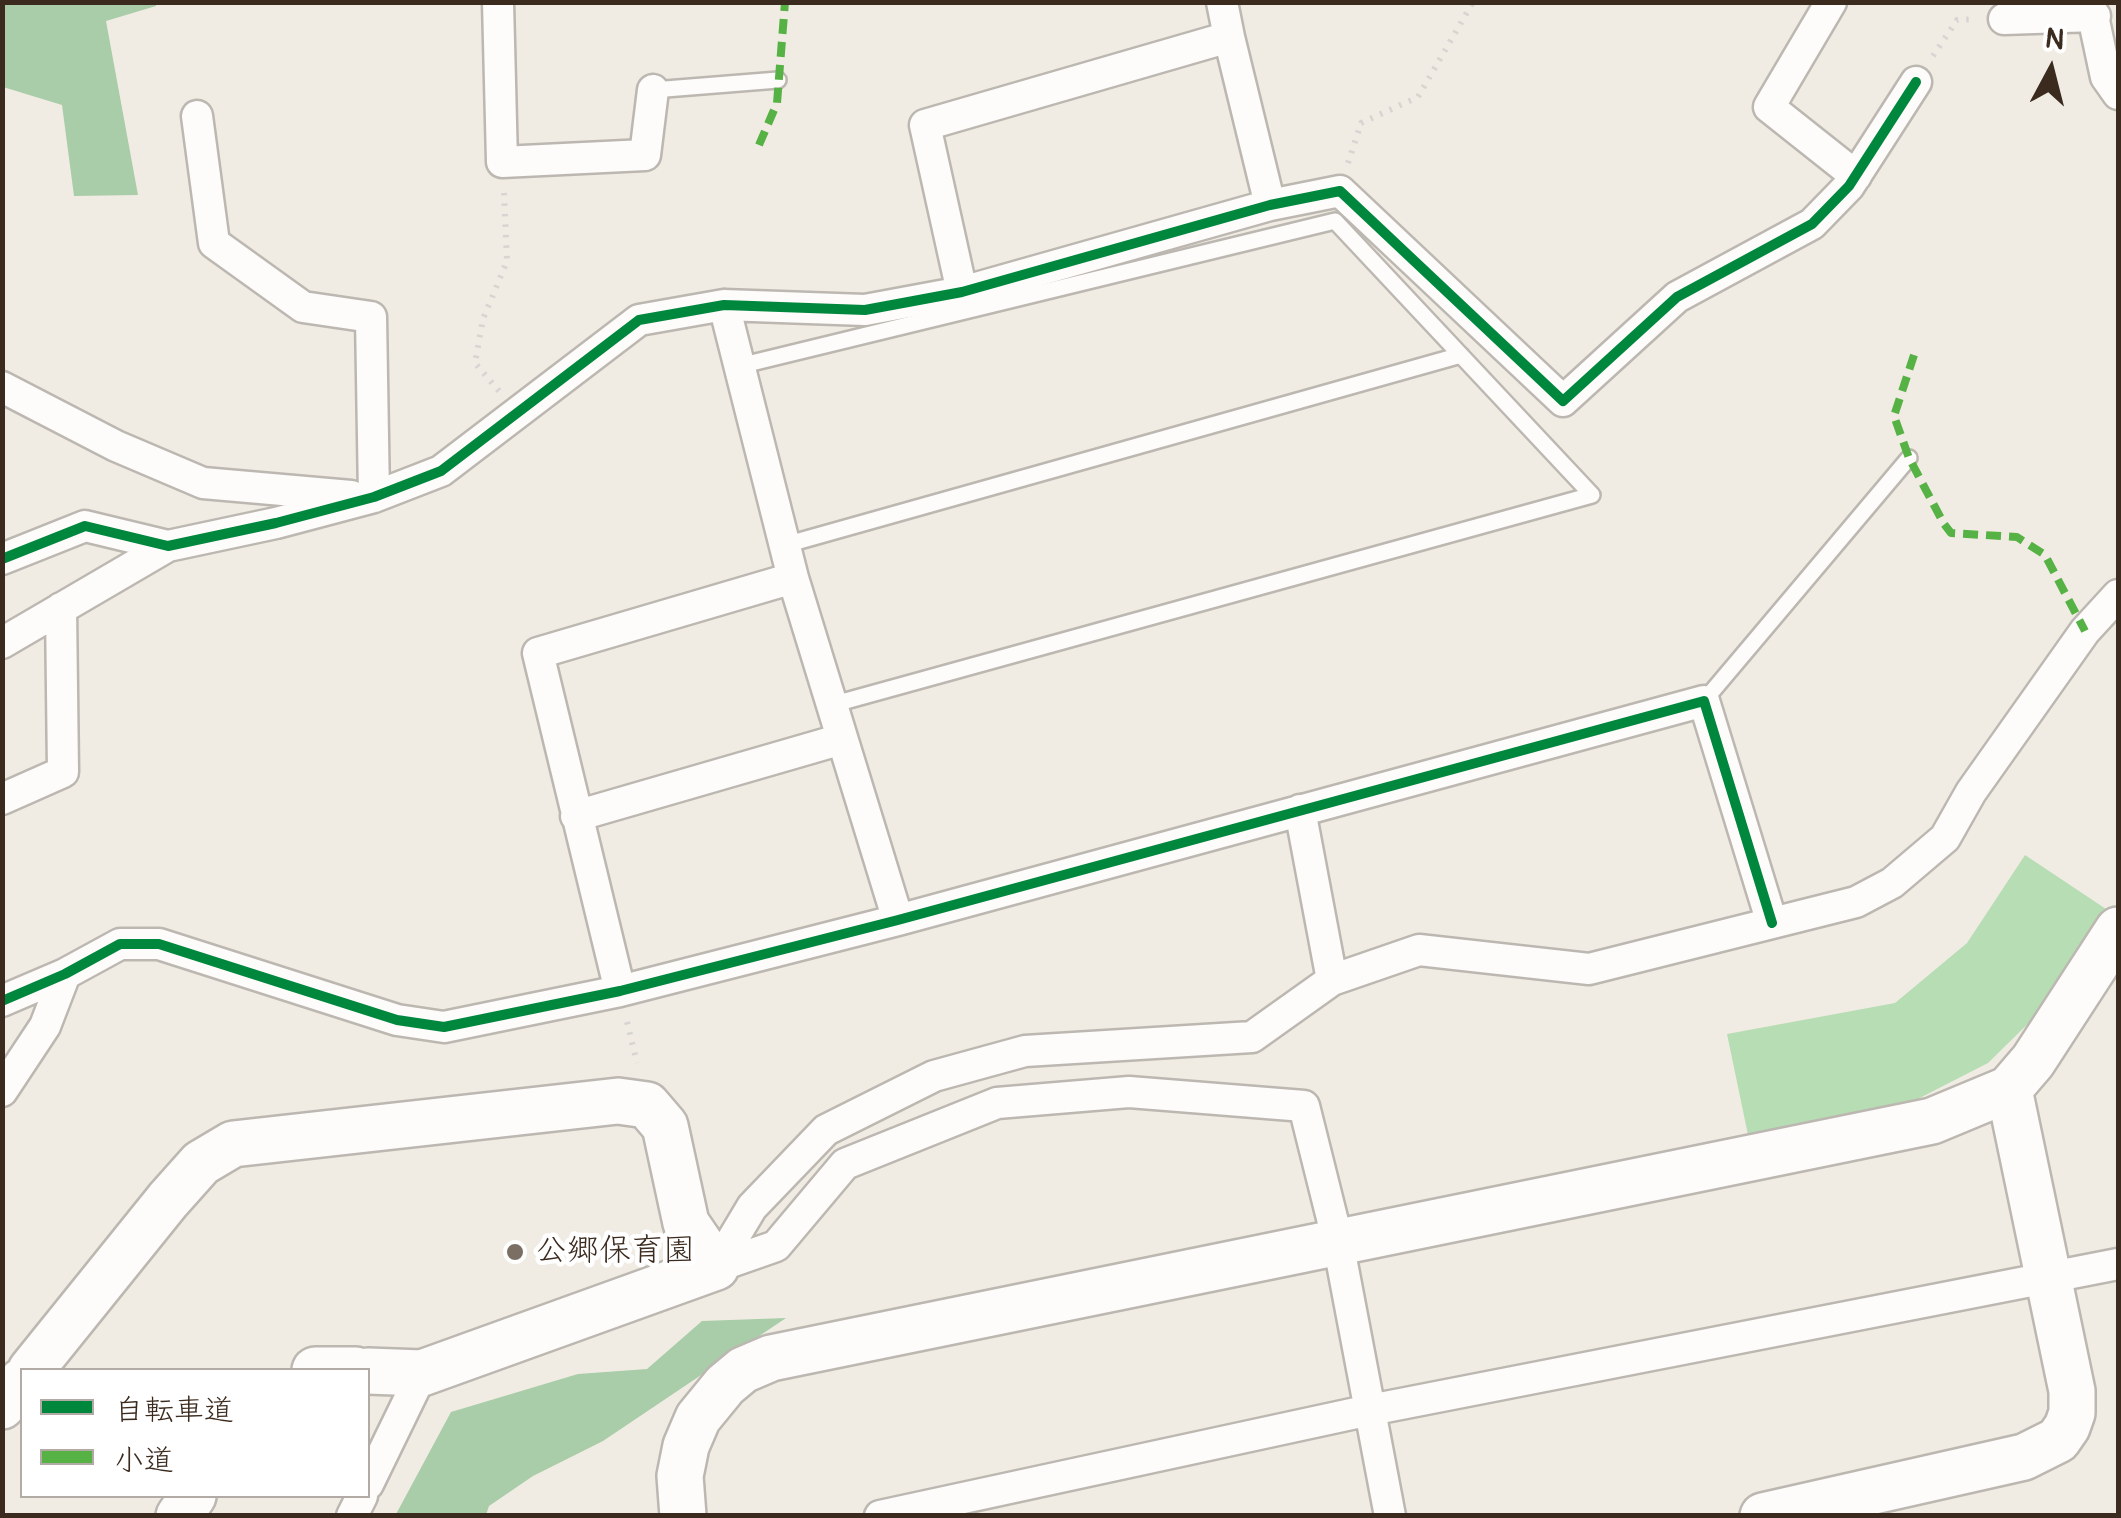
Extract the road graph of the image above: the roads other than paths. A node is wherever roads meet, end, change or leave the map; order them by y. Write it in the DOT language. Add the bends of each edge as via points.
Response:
graph roads {
  1 [pos="498,2"];
  2 [pos="1222,2"];
  3 [pos="1831,2"];
  4 [pos="2093,9"];
  5 [pos="2004,19"];
  6 [pos="1229,37"];
  7 [pos="778,80"];
  8 [pos="1916,82"];
  9 [pos="653,90"];
  10 [pos="2118,94"];
  11 [pos="197,116"];
  12 [pos="1856,176"];
  13 [pos="1270,205"];
  14 [pos="962,292"];
  15 [pos="724,304"];
  16 [pos="1461,355"];
  17 [pos="739,366"];
  18 [pos="2,386"];
  19 [pos="1909,458"];
  20 [pos="374,498"];
  21 [pos="168,546"];
  22 [pos="785,546"];
  23 [pos="2,559"];
  24 [pos="793,578"];
  25 [pos="2118,594"];
  26 [pos="62,608"];
  27 [pos="2,642"];
  28 [pos="1704,701"];
  29 [pos="832,705"];
  30 [pos="842,740"];
  31 [pos="2,799"];
  32 [pos="1300,810"];
  33 [pos="576,816"];
  34 [pos="898,920"];
  35 [pos="1772,923"];
  36 [pos="2118,930"];
  37 [pos="65,974"];
  38 [pos="1332,980"];
  39 [pos="620,992"];
  40 [pos="2,1001"];
  41 [pos="2009,1089"];
  42 [pos="2,1091"];
  43 [pos="1338,1242"];
  44 [pos="2118,1264"];
  45 [pos="716,1266"];
  46 [pos="2050,1280"];
  47 [pos="33,1368"];
  48 [pos="370,1371"];
  49 [pos="422,1374"];
  50 [pos="20,1384"];
  51 [pos="2,1406"];
  52 [pos="1370,1410"];
  53 [pos="370,1480"];
  54 [pos="683,1516"];
  55 [pos="880,1516"];
  56 [pos="1390,1516"];
  57 [pos="1764,1516"];
  1 -- 9 [label="street" via="502,162 646,155"];
  2 -- 6 [label="street"];
  3 -- 12 [label="street" via="1769,107"];
  4 -- 5 [label="street"];
  4 -- 10 [label="street" via="2106,77"];
  6 -- 13 [label="street"];
  6 -- 14 [label="street" via="925,125"];
  7 -- 9 [label="lane"];
  8 -- 12 [label="street"];
  11 -- 20 [label="street" via="214,242 303,307 372,317"];
  12 -- 13 [label="street" via="1812,224 1677,297 1564,401 1340,191"];
  13 -- 14 [label="street"];
  14 -- 15 [label="street" via="865,310"];
  15 -- 17 [label="street"];
  15 -- 20 [label="street" via="639,320 441,471"];
  16 -- 17 [label="lane" via="1336,221"];
  16 -- 22 [label="lane"];
  16 -- 29 [label="lane" via="1592,496"];
  17 -- 22 [label="street"];
  18 -- 20 [label="street" via="203,483"];
  19 -- 28 [label="lane"];
  20 -- 21 [label="street"];
  21 -- 23 [label="street" via="84,526"];
  21 -- 26 [label="street"];
  22 -- 24 [label="street"];
  24 -- 29 [label="street"];
  24 -- 33 [label="street" via="538,653"];
  25 -- 35 [label="street" via="1971,792 1945,838 1892,883 1856,902"];
  26 -- 27 [label="street"];
  26 -- 31 [label="street" via="64,772"];
  28 -- 32 [label="street"];
  28 -- 35 [label="street"];
  29 -- 30 [label="street"];
  30 -- 33 [label="street"];
  30 -- 34 [label="street"];
  32 -- 34 [label="street"];
  32 -- 38 [label="street"];
  33 -- 39 [label="street"];
  34 -- 39 [label="street"];
  35 -- 38 [label="street" via="1589,969 1419,950"];
  36 -- 41 [label="street"];
  37 -- 39 [label="street" via="120,944 159,944 383,1016 444,1027"];
  37 -- 40 [label="street"];
  37 -- 42 [label="street" via="45,1026"];
  38 -- 45 [label="street" via="1252,1037 1024,1051 934,1076 826,1130 752,1208"];
  41 -- 43 [label="street" via="1932,1121"];
  41 -- 46 [label="street"];
  43 -- 45 [label="street" via="1304,1106 1129,1092 996,1103 845,1164 776,1246"];
  43 -- 52 [label="street"];
  43 -- 54 [label="street" via="771,1358 734,1378 698,1418 680,1476"];
  44 -- 46 [label="street"];
  45 -- 47 [label="street" via="686,1222 665,1126 646,1105 618,1101 233,1144 201,1163"];
  45 -- 49 [label="street"];
  46 -- 52 [label="street"];
  46 -- 57 [label="street" via="2072,1392 2072,1413 2058,1440 2024,1457"];
  48 -- 49 [label="street"];
  49 -- 53 [label="street"];
  50 -- 51 [label="street"];
  52 -- 55 [label="street"];
  52 -- 56 [label="street"];
}
